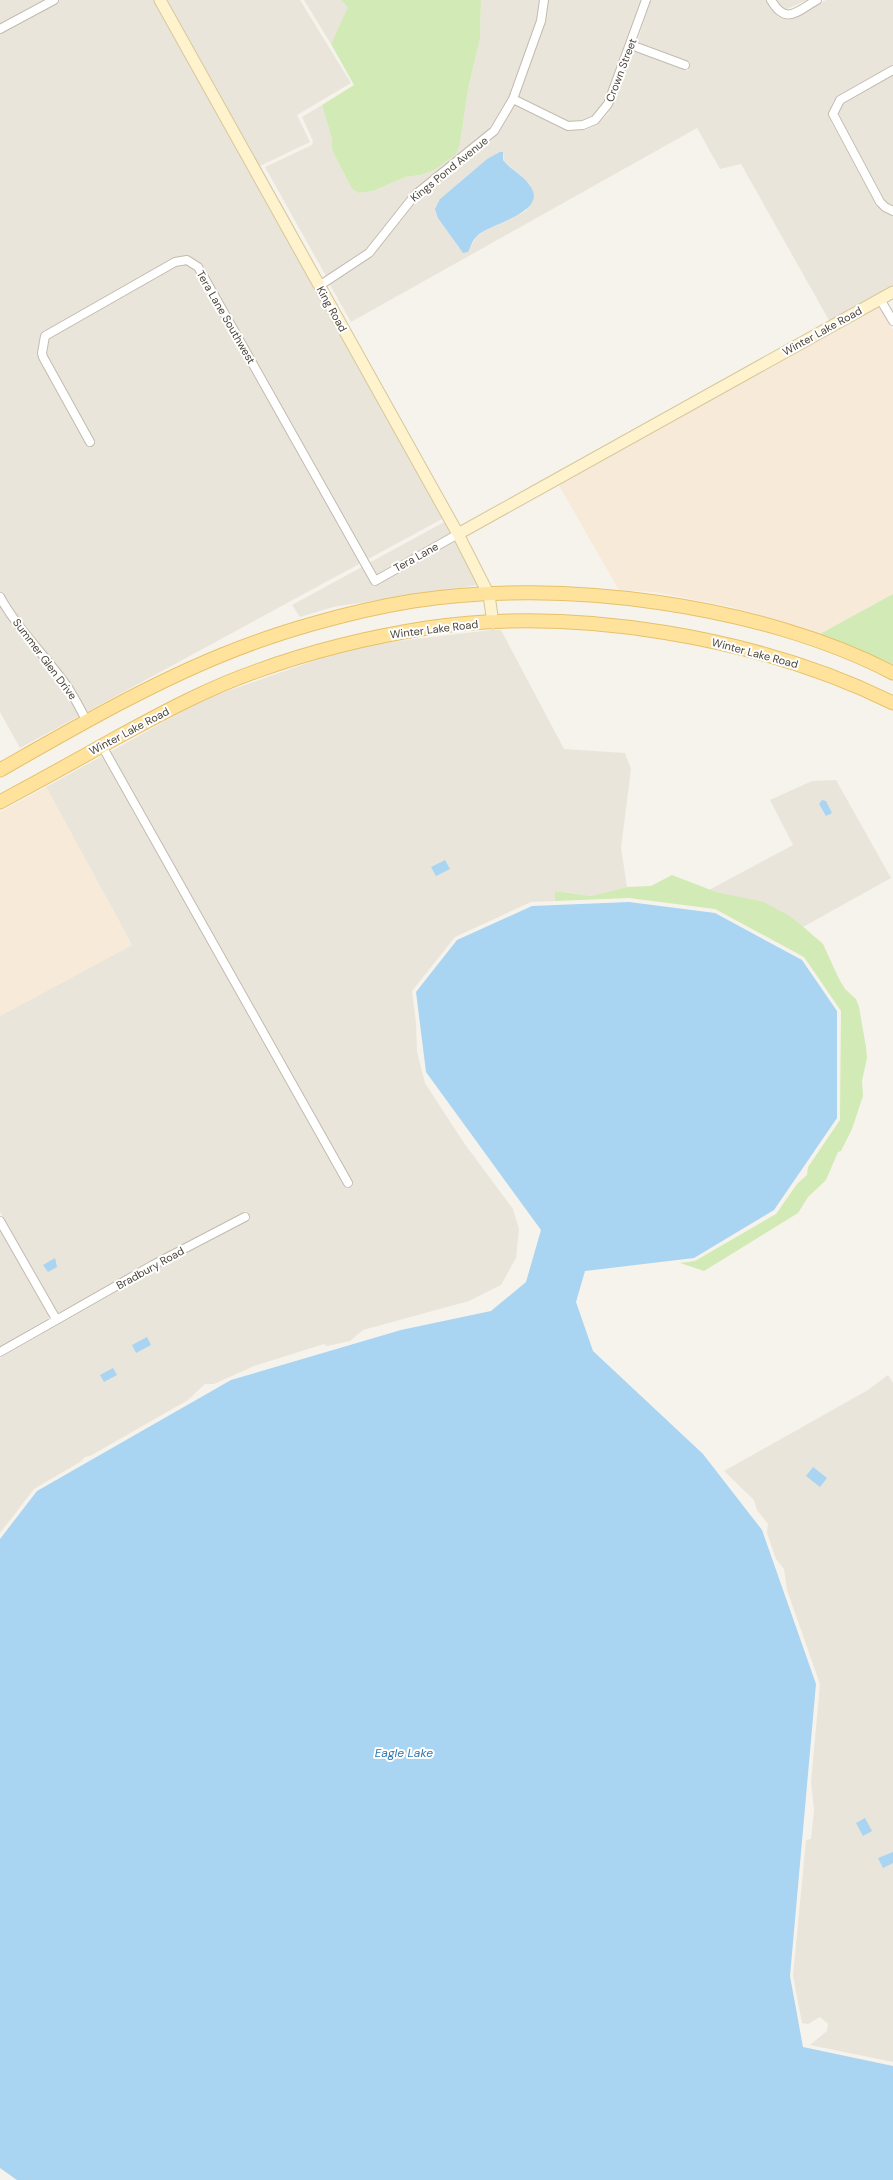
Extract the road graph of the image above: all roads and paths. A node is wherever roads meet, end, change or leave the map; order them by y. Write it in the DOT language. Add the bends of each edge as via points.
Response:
graph roads {
  1 [pos="54,0"];
  2 [pos="160,0"];
  3 [pos="544,0"];
  4 [pos="646,0"];
  5 [pos="771,0"];
  6 [pos="817,0"];
  7 [pos="0,28"];
  8 [pos="631,45"];
  9 [pos="685,65"];
  10 [pos="893,70"];
  11 [pos="513,99"];
  12 [pos="893,210"];
  13 [pos="320,286"];
  14 [pos="893,292"];
  15 [pos="880,299"];
  16 [pos="893,321"];
  17 [pos="90,442"];
  18 [pos="458,534"];
  19 [pos="375,581"];
  20 [pos="489,595"];
  21 [pos="0,598"];
  22 [pos="493,623"];
  23 [pos="893,673"];
  24 [pos="893,703"];
  25 [pos="87,722"];
  26 [pos="57,738"];
  27 [pos="102,746"];
  28 [pos="0,770"];
  29 [pos="0,776"];
  30 [pos="0,802"];
  31 [pos="348,1183"];
  32 [pos="244,1217"];
  33 [pos="0,1220"];
  34 [pos="56,1319"];
  35 [pos="0,1352"];
  1 -- 7 [label="street"];
  2 -- 13 [label="street, King Road"];
  3 -- 11 [label="street, Kings Pond Avenue" via="542,20"];
  4 -- 8 [label="street, Crown Street"];
  5 -- 6 [label="street" via="779,13 786,15"];
  8 -- 9 [label="street"];
  8 -- 11 [label="street, Crown Street" via="608,104 600,116 589,123 568,126"];
  10 -- 12 [label="street" via="840,100 833,114 880,202"];
  11 -- 13 [label="street, Kings Pond Avenue" via="494,131 415,195 369,253"];
  13 -- 18 [label="street, King Road"];
  14 -- 15 [label="street, Winter Lake Road"];
  15 -- 16 [label="street"];
  15 -- 18 [label="street, Winter Lake Road"];
  17 -- 19 [label="street, Tera Lane Southwest" via="43,357 45,336 175,262 189,260 201,272"];
  18 -- 19 [label="street, Tera Lane"];
  18 -- 20 [label="street, King Road"];
  20 -- 22 [label="street, King Road"];
  20 -- 23 [label="main road" via="596,596 701,610 803,636 869,660"];
  20 -- 25 [label="main road" via="414,601 351,614 272,638 222,655"];
  21 -- 25 [label="street, Summer Glen Drive" via="18,625 64,681"];
  22 -- 24 [label="main road, Winter Lake Road" via="584,624 716,642 813,670"];
  22 -- 27 [label="main road, Winter Lake Road" via="454,625 383,636 350,642 292,659 202,693"];
  25 -- 26 [label="main road"];
  26 -- 28 [label="main road"];
  26 -- 29 [label="main road"];
  27 -- 30 [label="main road, Winter Lake Road"];
  27 -- 31 [label="street"];
  32 -- 34 [label="street, Bradbury Road"];
  33 -- 34 [label="street"];
  34 -- 35 [label="street, Bradbury Road"];
}
